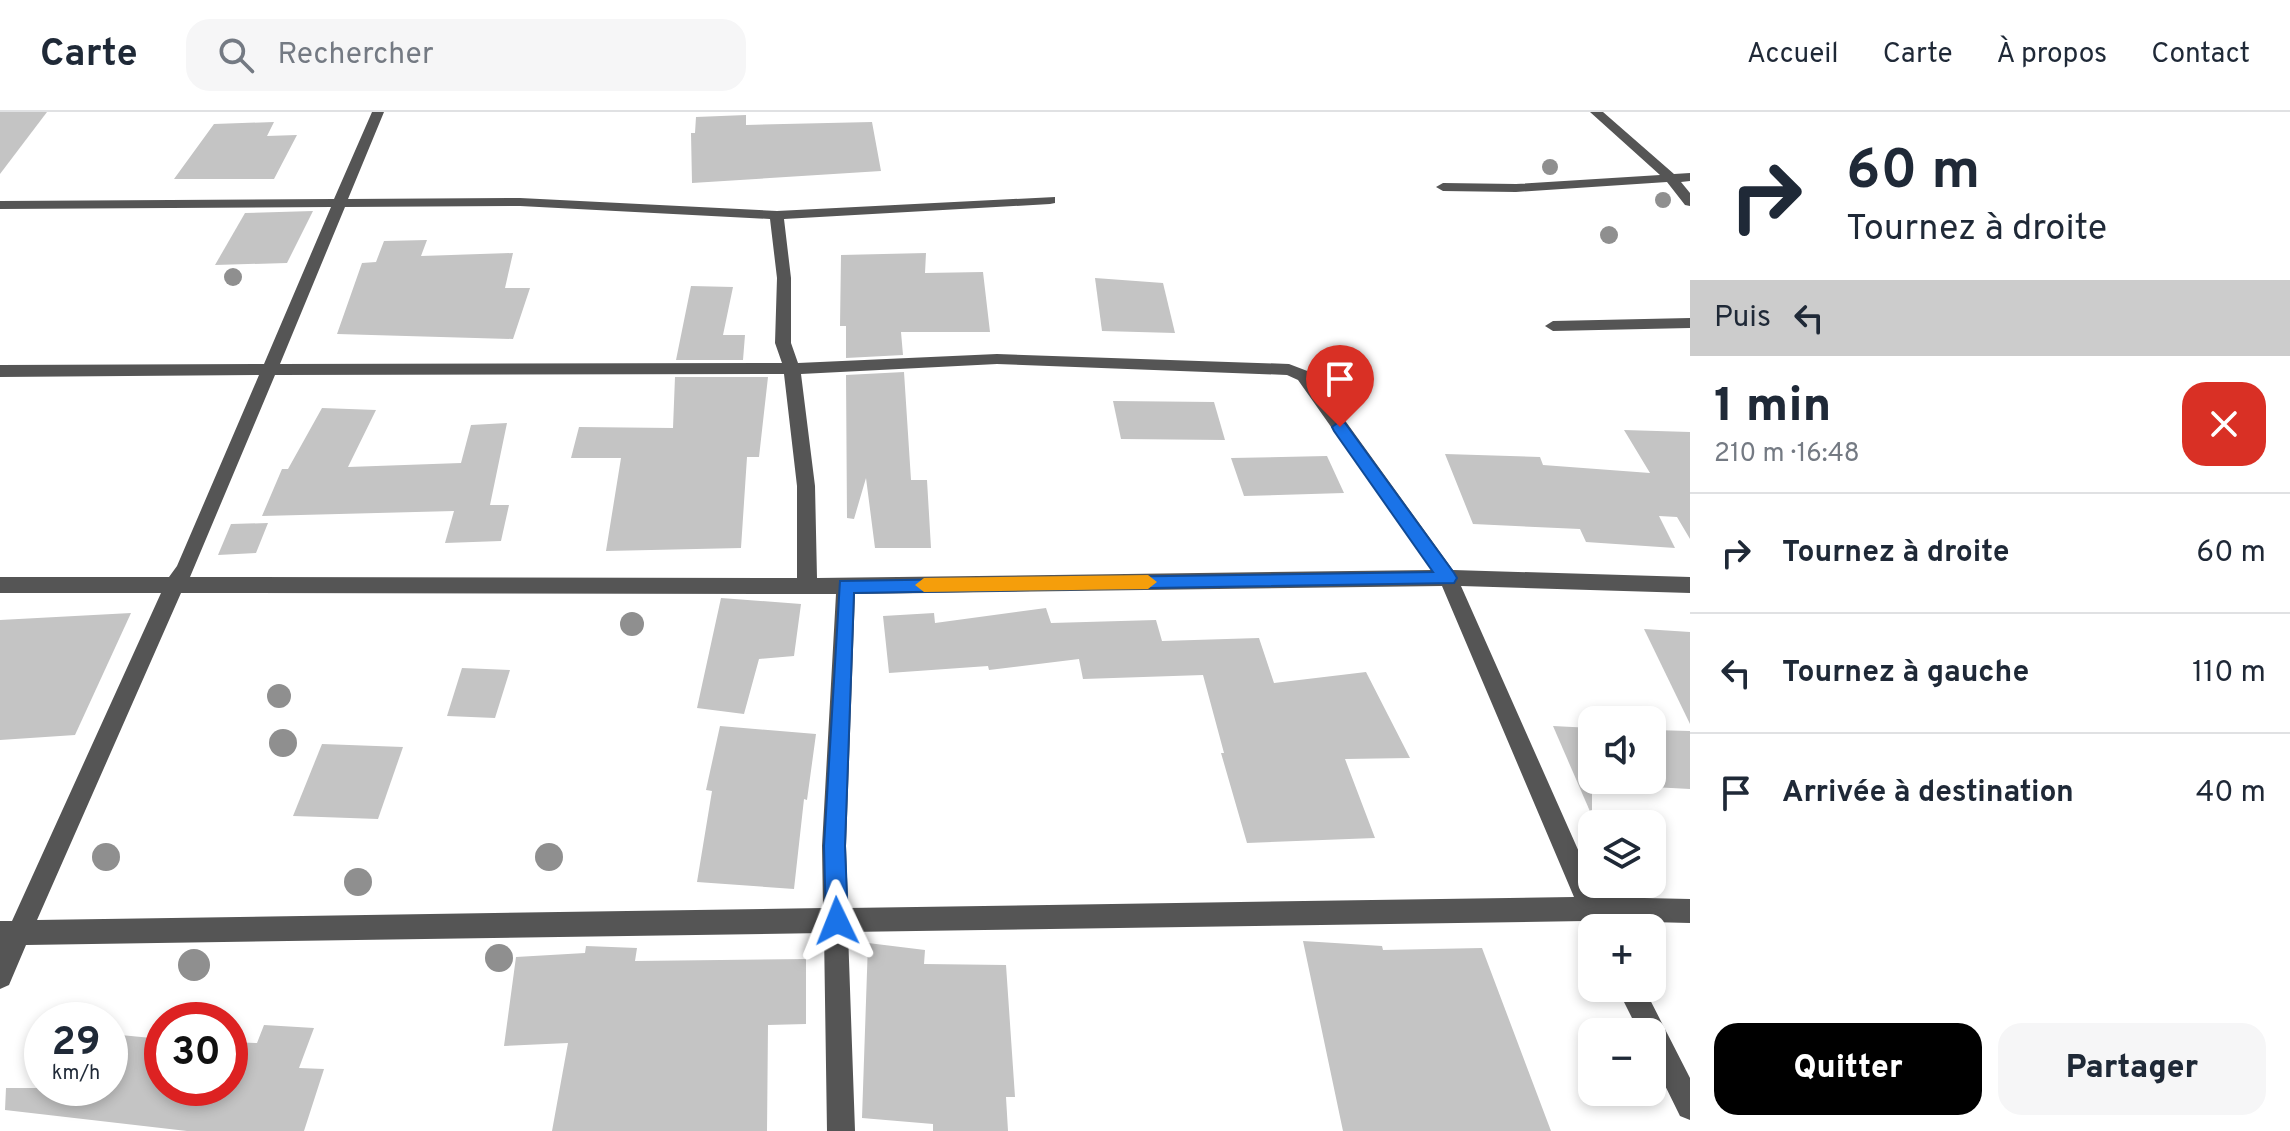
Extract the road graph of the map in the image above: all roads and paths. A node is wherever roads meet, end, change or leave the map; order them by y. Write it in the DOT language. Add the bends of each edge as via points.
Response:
graph roads {
  1 [pos="378,112"];
  2 [pos="1596,112"];
  3 [pos="1669,176"];
  4 [pos="1690,177"];
  5 [pos="1443,187"];
  6 [pos="1050,200"];
  7 [pos="1690,202"];
  8 [pos="0,205"];
  9 [pos="337,205"];
  10 [pos="777,215"];
  11 [pos="1690,323"];
  12 [pos="1553,326"];
  13 [pos="272,369"];
  14 [pos="792,369"];
  15 [pos="0,371"];
  16 [pos="1448,578"];
  17 [pos="175,584"];
  18 [pos="0,585"];
  19 [pos="807,585"];
  20 [pos="1690,585"];
  21 [pos="846,586"];
  22 [pos="1690,911"];
  23 [pos="1593,914"];
  24 [pos="1649,914"];
  25 [pos="1578,918"];
  26 [pos="837,921"];
  27 [pos="10,933"];
  28 [pos="0,976"];
  29 [pos="1637,1002"];
  30 [pos="1690,1106"];
  31 [pos="841,1131"];
  1 -- 9 [label="street"];
  2 -- 3 [label="street"];
  3 -- 4 [label="street"];
  3 -- 5 [label="street" via="1575,185"];
  3 -- 7 [label="street"];
  6 -- 10 [label="street"];
  8 -- 9 [label="street"];
  9 -- 10 [label="street" via="520,202"];
  9 -- 13 [label="street"];
  10 -- 14 [label="street" via="784,278 783,343"];
  11 -- 12 [label="street"];
  13 -- 14 [label="street"];
  13 -- 15 [label="street"];
  13 -- 17 [label="street"];
  14 -- 16 [label="street" via="997,359 1289,370 1304,376"];
  14 -- 19 [label="street" via="806,486"];
  16 -- 20 [label="street"];
  16 -- 21 [label="street"];
  16 -- 23 [label="street"];
  17 -- 18 [label="street"];
  17 -- 19 [label="street"];
  17 -- 27 [label="street"];
  19 -- 21 [label="street"];
  21 -- 26 [label="street" via="834,846"];
  22 -- 24 [label="street"];
  25 -- 26 [label="street"];
  26 -- 27 [label="street"];
  26 -- 31 [label="street"];
  27 -- 28 [label="street"];
  29 -- 30 [label="street"];
}
